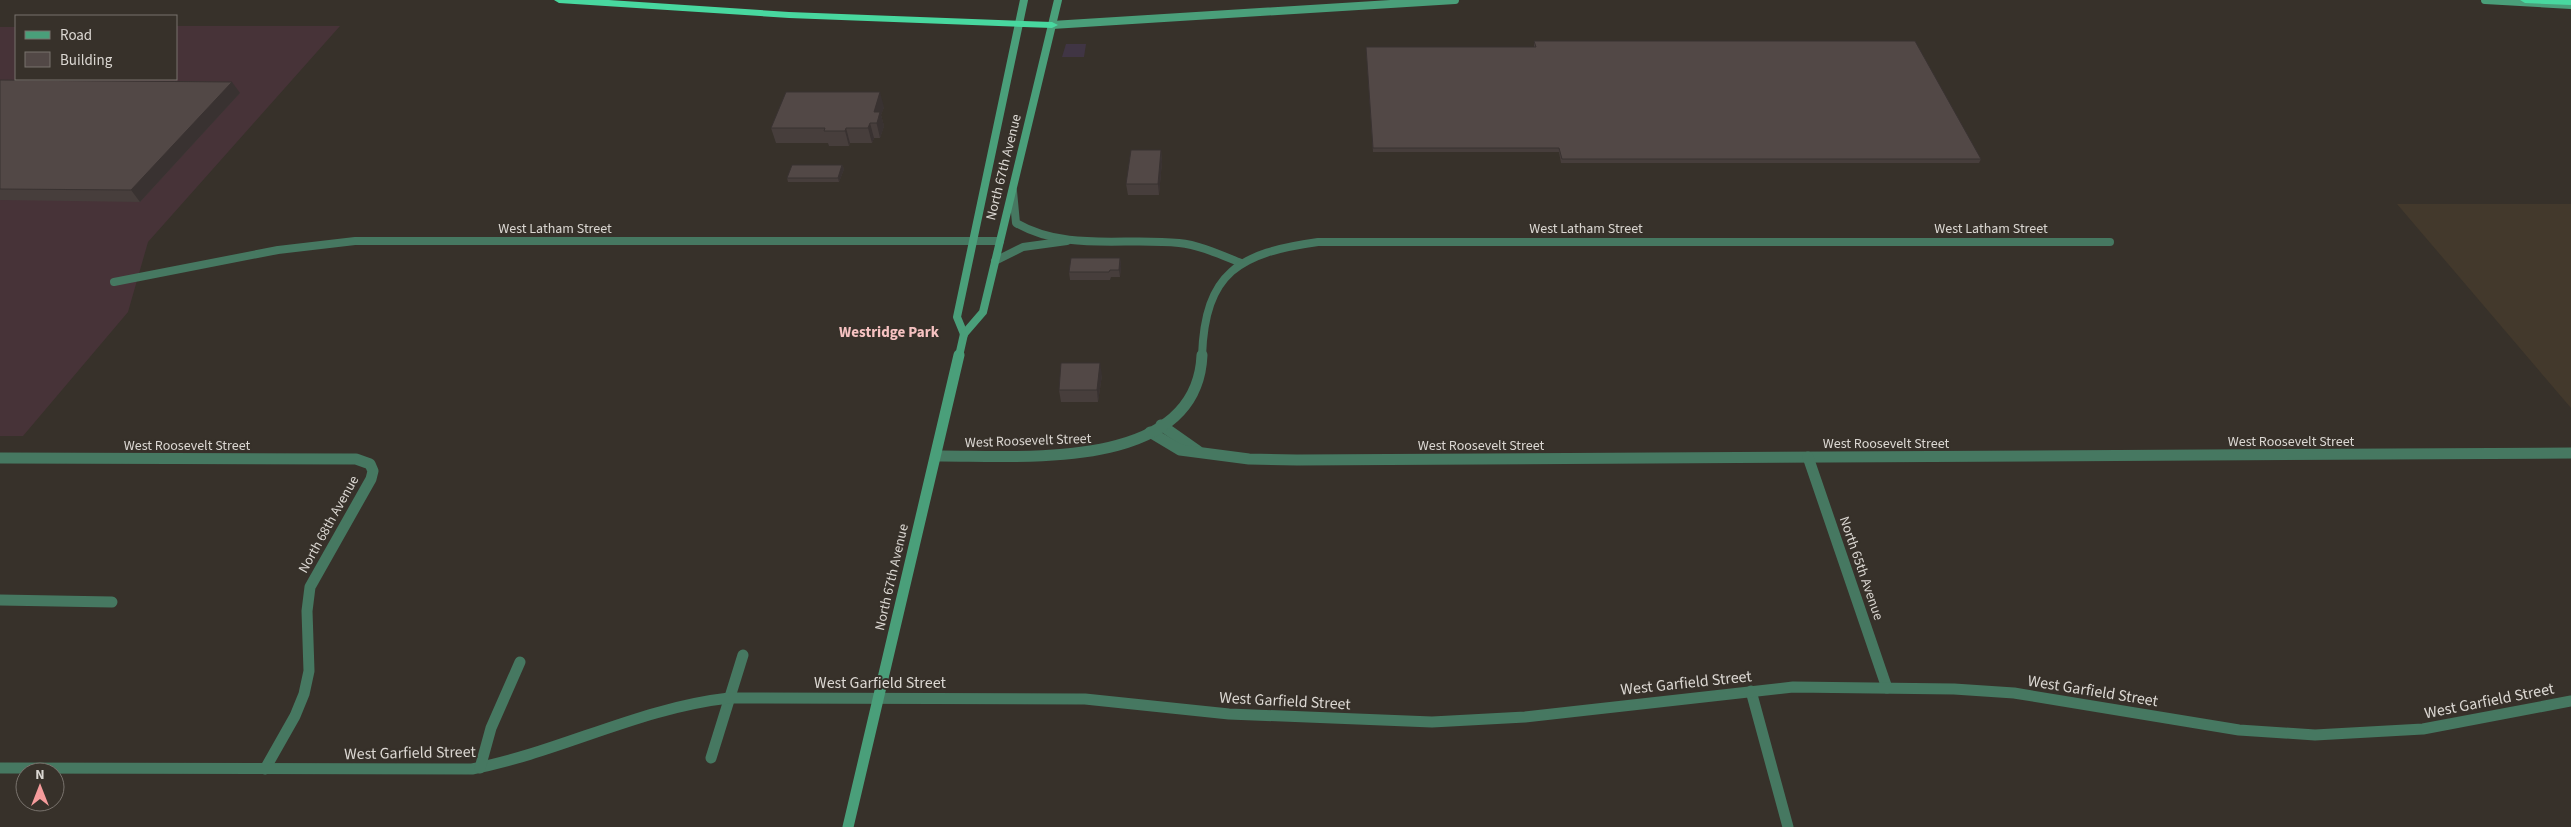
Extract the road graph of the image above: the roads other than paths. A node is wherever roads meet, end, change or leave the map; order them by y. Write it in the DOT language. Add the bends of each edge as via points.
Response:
graph roads {
  1 [pos="559,0"];
  2 [pos="1455,0"];
  3 [pos="2484,0"];
  4 [pos="2525,0"];
  5 [pos="1058,3"];
  6 [pos="2571,3"];
  7 [pos="1024,4"];
  8 [pos="1018,25"];
  9 [pos="1052,25"];
  10 [pos="1013,188"];
  11 [pos="1070,240"];
  12 [pos="974,241"];
  13 [pos="1000,241"];
  14 [pos="2110,242"];
  15 [pos="995,261"];
  16 [pos="1241,263"];
  17 [pos="114,282"];
  18 [pos="964,334"];
  19 [pos="1161,425"];
  20 [pos="1150,432"];
  21 [pos="1201,453"];
  22 [pos="2571,453"];
  23 [pos="936,456"];
  24 [pos="1808,457"];
  25 [pos="0,458"];
  26 [pos="371,464"];
  27 [pos="0,600"];
  28 [pos="112,602"];
  29 [pos="743,655"];
  30 [pos="520,662"];
  31 [pos="1887,688"];
  32 [pos="1751,691"];
  33 [pos="730,698"];
  34 [pos="878,698"];
  35 [pos="2571,701"];
  36 [pos="711,758"];
  37 [pos="0,768"];
  38 [pos="480,768"];
  39 [pos="265,769"];
  40 [pos="848,827"];
  41 [pos="1788,827"];
  1 -- 8 [label="highway"];
  2 -- 9 [label="main road"];
  3 -- 6 [label="main road"];
  4 -- 6 [label="highway"];
  5 -- 9 [label="main road, North 67th Avenue"];
  7 -- 8 [label="main road, North 67th Avenue"];
  8 -- 9 [label="highway"];
  8 -- 12 [label="main road, North 67th Avenue"];
  9 -- 10 [label="main road, North 67th Avenue"];
  10 -- 11 [label="street" via="1016,223 1033,232"];
  10 -- 13 [label="main road, North 67th Avenue"];
  11 -- 15 [label="street" via="1053,245 1016,247"];
  11 -- 16 [label="street" via="1177,243 1212,250"];
  12 -- 13 [label="street, West Latham Street"];
  12 -- 17 [label="street, West Latham Street" via="355,241 278,250"];
  12 -- 18 [label="main road, North 67th Avenue" via="957,317"];
  13 -- 15 [label="main road, North 67th Avenue"];
  14 -- 16 [label="street, West Latham Street" via="1318,242 1272,250"];
  15 -- 18 [label="main road, North 67th Avenue" via="983,312"];
  16 -- 19 [label="street, West Latham Street" via="1217,285 1207,306 1203,322 1202,366 1196,386 1181,409"];
  18 -- 23 [label="main road, North 67th Avenue"];
  19 -- 20 [label="street, West Latham Street"];
  19 -- 21 [label="street, West Roosevelt Street"];
  20 -- 21 [label="street, West Roosevelt Street" via="1180,450"];
  20 -- 23 [label="street, West Roosevelt Street" via="1099,452"];
  21 -- 24 [label="street, West Roosevelt Street" via="1297,460"];
  22 -- 24 [label="street, West Roosevelt Street"];
  23 -- 34 [label="main road, North 67th Avenue"];
  24 -- 31 [label="street, North 65th Avenue"];
  25 -- 26 [label="street, West Roosevelt Street" via="362,459"];
  26 -- 39 [label="street, North 68th Avenue" via="371,479 310,587 306,691"];
  27 -- 28 [label="street"];
  29 -- 33 [label="street"];
  30 -- 38 [label="street" via="491,728"];
  31 -- 32 [label="street, West Garfield Street" via="1793,687"];
  31 -- 35 [label="street, West Garfield Street" via="2014,693 2239,730 2315,735 2423,729"];
  32 -- 34 [label="street, West Garfield Street" via="1525,717 1432,722 1230,714 1085,699"];
  32 -- 41 [label="street"];
  33 -- 34 [label="street, West Garfield Street"];
  33 -- 36 [label="street"];
  33 -- 38 [label="street, West Garfield Street" via="683,704 520,759"];
  34 -- 40 [label="main road, North 67th Avenue"];
  37 -- 39 [label="street, West Garfield Street"];
  38 -- 39 [label="street, West Garfield Street"];
}
